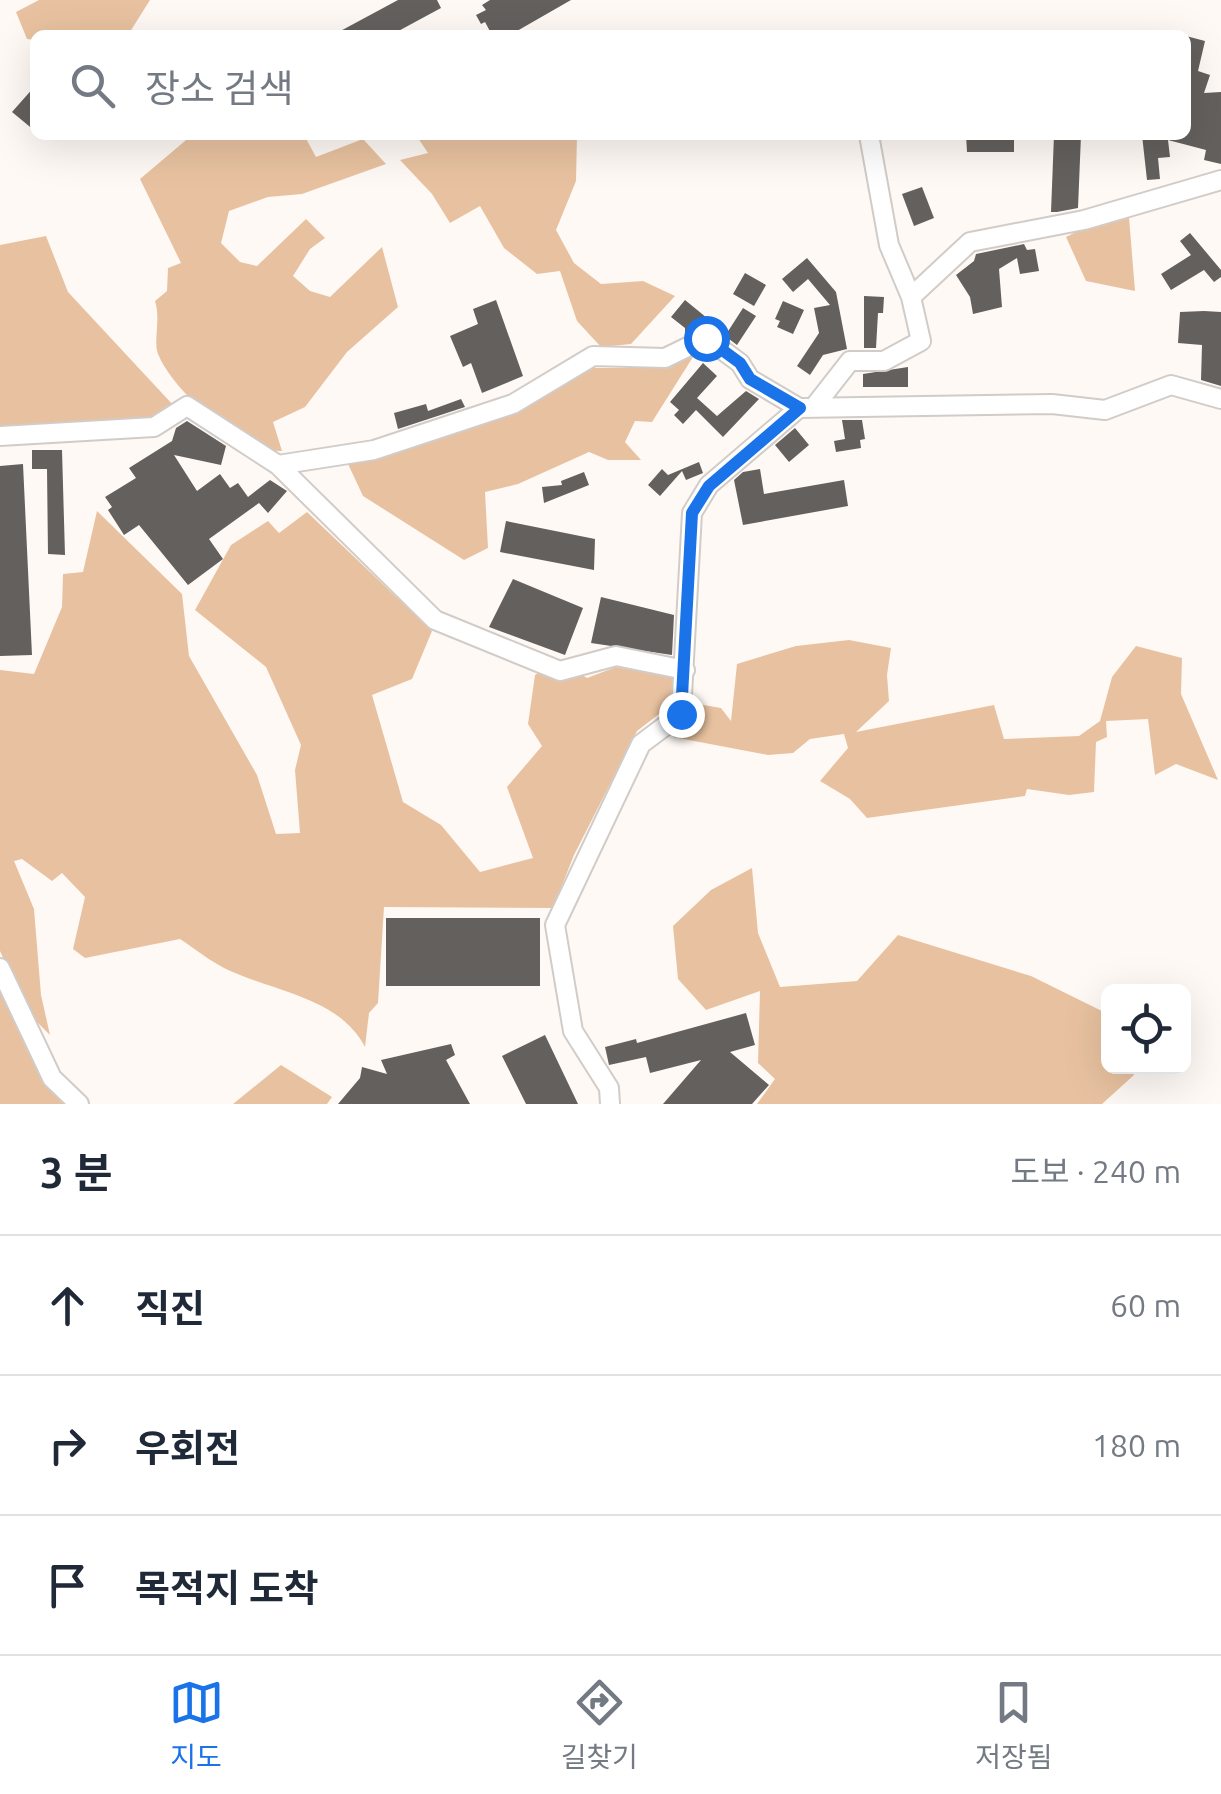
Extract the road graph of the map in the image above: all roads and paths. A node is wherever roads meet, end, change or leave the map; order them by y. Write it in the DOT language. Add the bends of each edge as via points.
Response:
graph roads {
  1 [pos="870,140"];
  2 [pos="1221,180"];
  3 [pos="912,297"];
  4 [pos="1221,399"];
  5 [pos="806,408"];
  6 [pos="0,436"];
  7 [pos="278,465"];
  8 [pos="685,670"];
  9 [pos="0,968"];
  10 [pos="79,1104"];
  11 [pos="610,1104"];
  1 -- 3 [label="street" via="889,245"];
  2 -- 3 [label="street" via="1084,220 970,242"];
  3 -- 5 [label="street" via="921,340 884,361 850,361"];
  4 -- 5 [label="street" via="1171,386 1105,410 1052,404"];
  5 -- 7 [label="street" via="750,379 706,338 665,358 593,356 496,410 374,450"];
  5 -- 8 [label="street" via="709,486 692,513"];
  6 -- 7 [label="street" via="154,427 187,406"];
  7 -- 8 [label="street" via="435,620 560,671 616,656"];
  8 -- 11 [label="street" via="681,714 640,744 555,925 573,1031 609,1088"];
  9 -- 10 [label="street" via="52,1078"];
}
